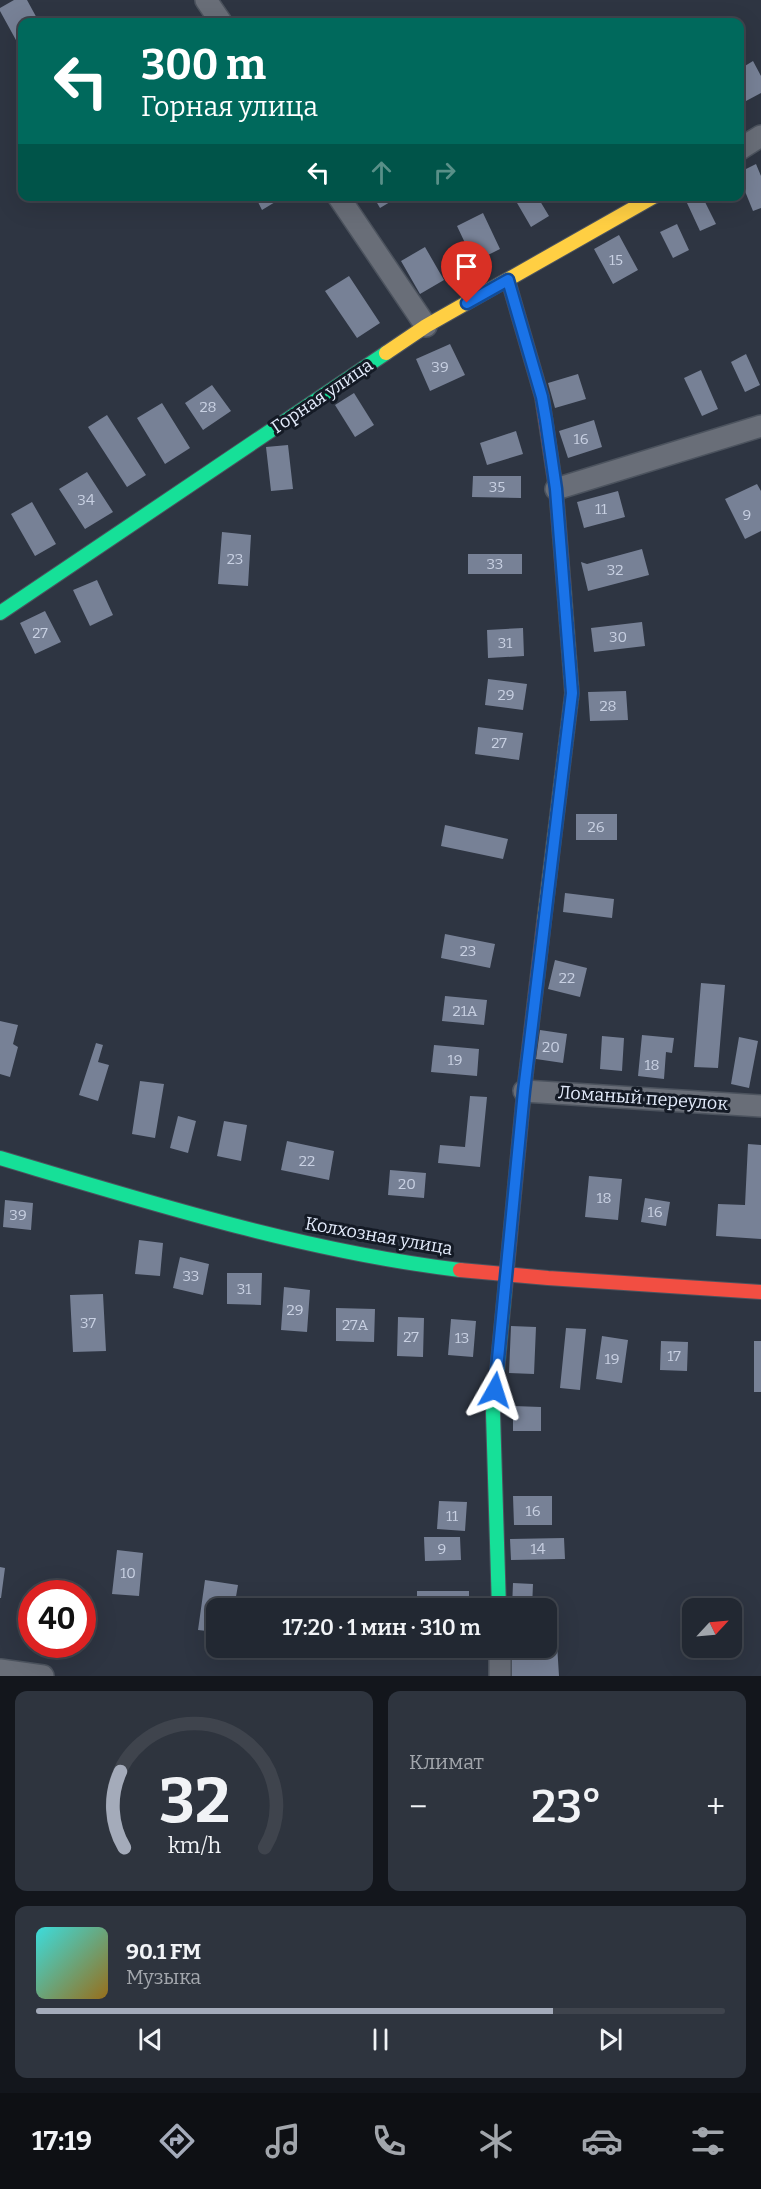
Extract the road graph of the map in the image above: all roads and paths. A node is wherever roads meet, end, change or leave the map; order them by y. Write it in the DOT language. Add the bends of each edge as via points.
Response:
graph roads {
  1 [pos="206,0"];
  2 [pos="218,18"];
  3 [pos="761,136"];
  4 [pos="744,146"];
  5 [pos="342,201"];
  6 [pos="646,201"];
  7 [pos="508,280"];
  8 [pos="426,326"];
  9 [pos="761,426"];
  10 [pos="556,489"];
  11 [pos="0,613"];
  12 [pos="524,1091"];
  13 [pos="761,1106"];
  14 [pos="0,1158"];
  15 [pos="507,1276"];
  16 [pos="761,1292"];
  17 [pos="498,1598"];
  18 [pos="500,1658"];
  19 [pos="0,1670"];
  20 [pos="43,1676"];
  21 [pos="500,1676"];
  1 -- 2 [label="street"];
  3 -- 4 [label="street"];
  5 -- 8 [label="street"];
  6 -- 7 [label="street, Горная улица"];
  7 -- 8 [label="street, Горная улица"];
  7 -- 10 [label="street" via="542,397"];
  8 -- 11 [label="street, Горная улица"];
  9 -- 10 [label="street"];
  10 -- 12 [label="street" via="572,693"];
  12 -- 13 [label="street, Ломаный переулок"];
  12 -- 15 [label="street"];
  14 -- 15 [label="street, Колхозная улица" via="184,1213 338,1250"];
  15 -- 16 [label="street, Колхозная улица"];
  15 -- 17 [label="street" via="493,1413"];
  18 -- 21 [label="street"];
  19 -- 20 [label="street"];
}
